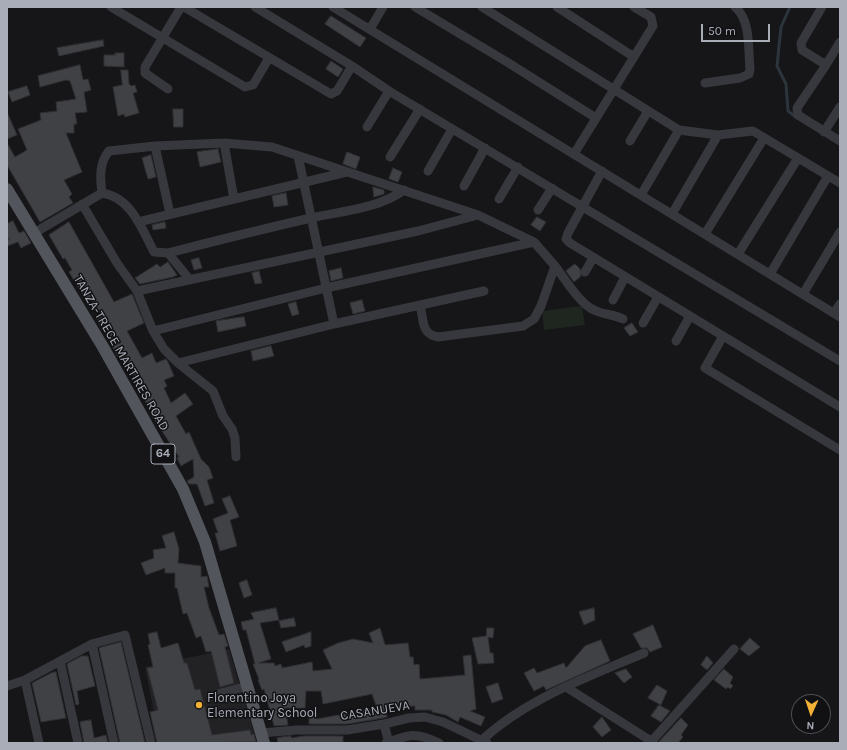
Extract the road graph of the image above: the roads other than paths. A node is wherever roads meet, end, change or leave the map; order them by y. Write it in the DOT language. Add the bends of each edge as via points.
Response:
graph roads {
  1 [pos="111,7"];
  2 [pos="182,7"];
  3 [pos="255,7"];
  4 [pos="333,7"];
  5 [pos="383,7"];
  6 [pos="415,7"];
  7 [pos="482,7"];
  8 [pos="557,7"];
  9 [pos="634,7"];
  10 [pos="735,7"];
  11 [pos="822,7"];
  12 [pos="370,29"];
  13 [pos="162,39"];
  14 [pos="840,42"];
  15 [pos="634,57"];
  16 [pos="269,58"];
  17 [pos="826,65"];
  18 [pos="352,66"];
  19 [pos="705,83"];
  20 [pos="168,89"];
  21 [pos="614,89"];
  22 [pos="389,91"];
  23 [pos="840,107"];
  24 [pos="420,109"];
  25 [pos="648,111"];
  26 [pos="596,118"];
  27 [pos="367,127"];
  28 [pos="452,129"];
  29 [pos="679,130"];
  30 [pos="824,132"];
  31 [pos="718,135"];
  32 [pos="764,138"];
  33 [pos="630,141"];
  34 [pos="840,141"];
  35 [pos="224,144"];
  36 [pos="155,146"];
  37 [pos="485,148"];
  38 [pos="574,154"];
  39 [pos="298,156"];
  40 [pos="390,157"];
  41 [pos="798,158"];
  42 [pos="518,167"];
  43 [pos="428,171"];
  44 [pos="602,171"];
  45 [pos="348,172"];
  46 [pos="828,176"];
  47 [pos="304,183"];
  48 [pos="840,183"];
  49 [pos="464,186"];
  50 [pos="552,188"];
  51 [pos="7,189"];
  52 [pos="404,190"];
  53 [pos="102,193"];
  54 [pos="641,196"];
  55 [pos="234,199"];
  56 [pos="499,199"];
  57 [pos="82,204"];
  58 [pos="582,207"];
  59 [pos="538,210"];
  60 [pos="170,214"];
  61 [pos="672,214"];
  62 [pos="478,215"];
  63 [pos="311,218"];
  64 [pos="138,222"];
  65 [pos="840,232"];
  66 [pos="34,233"];
  67 [pos="705,234"];
  68 [pos="534,242"];
  69 [pos="319,252"];
  70 [pos="168,253"];
  71 [pos="738,254"];
  72 [pos="593,258"];
  73 [pos="555,266"];
  74 [pos="585,272"];
  75 [pos="770,274"];
  76 [pos="625,276"];
  77 [pos="190,280"];
  78 [pos="326,288"];
  79 [pos="137,291"];
  80 [pos="484,291"];
  81 [pos="803,294"];
  82 [pos="658,297"];
  83 [pos="613,300"];
  84 [pos="840,304"];
  85 [pos="420,305"];
  86 [pos="837,315"];
  87 [pos="690,316"];
  88 [pos="623,319"];
  89 [pos="643,323"];
  90 [pos="334,324"];
  91 [pos="153,331"];
  92 [pos="723,336"];
  93 [pos="676,341"];
  94 [pos="840,361"];
  95 [pos="178,363"];
  96 [pos="840,407"];
  97 [pos="840,450"];
  98 [pos="236,457"];
  99 [pos="92,644"];
  100 [pos="734,649"];
  101 [pos="644,653"];
  102 [pos="60,661"];
  103 [pos="25,680"];
  104 [pos="7,686"];
  105 [pos="248,686"];
  106 [pos="566,687"];
  107 [pos="221,693"];
  108 [pos="384,724"];
  109 [pos="263,738"];
  110 [pos="484,742"];
  111 [pos="650,742"];
  112 [pos="39,743"];
  113 [pos="78,743"];
  114 [pos="114,743"];
  115 [pos="151,743"];
  116 [pos="388,743"];
  117 [pos="438,743"];
  1 -- 13 [label="street"];
  2 -- 13 [label="street"];
  2 -- 16 [label="street"];
  3 -- 18 [label="street"];
  4 -- 12 [label="street"];
  5 -- 12 [label="street"];
  6 -- 26 [label="street"];
  7 -- 21 [label="street"];
  8 -- 15 [label="street"];
  9 -- 15 [label="street" via="651,17 653,21 653,26"];
  10 -- 19 [label="street" via="745,19 749,74 740,78"];
  11 -- 17 [label="street" via="801,46 802,50"];
  12 -- 38 [label="street"];
  13 -- 16 [label="street" via="245,87 252,85"];
  13 -- 20 [label="street" via="145,67 145,73"];
  14 -- 17 [label="street"];
  15 -- 21 [label="street"];
  16 -- 18 [label="street" via="331,94 337,91"];
  17 -- 30 [label="street" via="796,112"];
  18 -- 22 [label="street"];
  21 -- 25 [label="street"];
  21 -- 26 [label="street"];
  22 -- 24 [label="street"];
  22 -- 27 [label="street"];
  23 -- 30 [label="street"];
  24 -- 28 [label="street"];
  24 -- 40 [label="street"];
  25 -- 29 [label="street"];
  25 -- 33 [label="street"];
  26 -- 38 [label="street"];
  28 -- 37 [label="street"];
  28 -- 43 [label="street"];
  29 -- 31 [label="street"];
  29 -- 54 [label="street"];
  30 -- 34 [label="street"];
  31 -- 32 [label="street" via="753,131"];
  31 -- 61 [label="street"];
  32 -- 41 [label="street"];
  32 -- 67 [label="street"];
  35 -- 36 [label="street"];
  35 -- 39 [label="street" via="272,147"];
  35 -- 55 [label="street"];
  36 -- 53 [label="street" via="109,151 102,166"];
  36 -- 60 [label="street"];
  37 -- 42 [label="street"];
  37 -- 49 [label="street"];
  38 -- 44 [label="street"];
  39 -- 45 [label="street"];
  39 -- 47 [label="street"];
  41 -- 46 [label="street"];
  41 -- 71 [label="street"];
  42 -- 50 [label="street"];
  42 -- 56 [label="street"];
  44 -- 54 [label="street"];
  44 -- 58 [label="street"];
  45 -- 47 [label="street"];
  45 -- 52 [label="street"];
  46 -- 48 [label="street"];
  46 -- 75 [label="street"];
  47 -- 55 [label="street"];
  47 -- 63 [label="street"];
  50 -- 58 [label="street"];
  50 -- 59 [label="street"];
  51 -- 66 [label="main road, TANZA-TRECE MARTIRES ROAD / 64"];
  52 -- 62 [label="street"];
  52 -- 63 [label="street" via="393,199 370,206"];
  53 -- 57 [label="street"];
  53 -- 64 [label="street" via="119,198"];
  54 -- 61 [label="street"];
  55 -- 60 [label="street"];
  57 -- 66 [label="street"];
  57 -- 79 [label="street"];
  58 -- 72 [label="street" via="566,239"];
  58 -- 94 [label="street"];
  60 -- 64 [label="street"];
  61 -- 67 [label="street"];
  62 -- 68 [label="street"];
  62 -- 69 [label="street"];
  63 -- 69 [label="street"];
  63 -- 70 [label="street"];
  64 -- 70 [label="street" via="154,252"];
  65 -- 81 [label="street"];
  66 -- 105 [label="main road, TANZA-TRECE MARTIRES ROAD / 64" via="103,347 183,489 205,542"];
  67 -- 71 [label="street"];
  68 -- 73 [label="street"];
  68 -- 78 [label="street"];
  69 -- 77 [label="street"];
  69 -- 78 [label="street"];
  70 -- 77 [label="street"];
  71 -- 75 [label="street"];
  72 -- 74 [label="street"];
  72 -- 76 [label="street"];
  73 -- 85 [label="street" via="541,306 534,319 523,326 430,336 426,333"];
  73 -- 88 [label="street" via="592,310 614,314"];
  75 -- 81 [label="street"];
  76 -- 82 [label="street"];
  76 -- 83 [label="street"];
  77 -- 79 [label="street"];
  78 -- 90 [label="street"];
  78 -- 91 [label="street"];
  79 -- 91 [label="street"];
  80 -- 85 [label="street"];
  81 -- 86 [label="street"];
  82 -- 87 [label="street"];
  82 -- 89 [label="street"];
  84 -- 86 [label="street"];
  85 -- 90 [label="street"];
  87 -- 92 [label="street"];
  87 -- 93 [label="street"];
  90 -- 95 [label="street"];
  91 -- 95 [label="street" via="164,349"];
  92 -- 96 [label="street"];
  92 -- 97 [label="street" via="705,368"];
  95 -- 98 [label="street" via="213,391 234,434"];
  99 -- 102 [label="street"];
  99 -- 114 [label="street"];
  99 -- 115 [label="street" via="125,635"];
  100 -- 111 [label="street"];
  101 -- 106 [label="street"];
  102 -- 103 [label="street"];
  102 -- 113 [label="street"];
  103 -- 104 [label="street"];
  103 -- 112 [label="street"];
  105 -- 107 [label="street"];
  105 -- 109 [label="main road, TANZA-TRECE MARTIRES ROAD / 64"];
  106 -- 110 [label="street" via="500,723"];
  106 -- 111 [label="street"];
  108 -- 109 [label="street, CASANUEVA" via="347,730 296,730"];
  108 -- 110 [label="street, CASANUEVA" via="425,717 443,722"];
  108 -- 116 [label="street"];
  116 -- 117 [label="street" via="412,735 422,735"];
}
